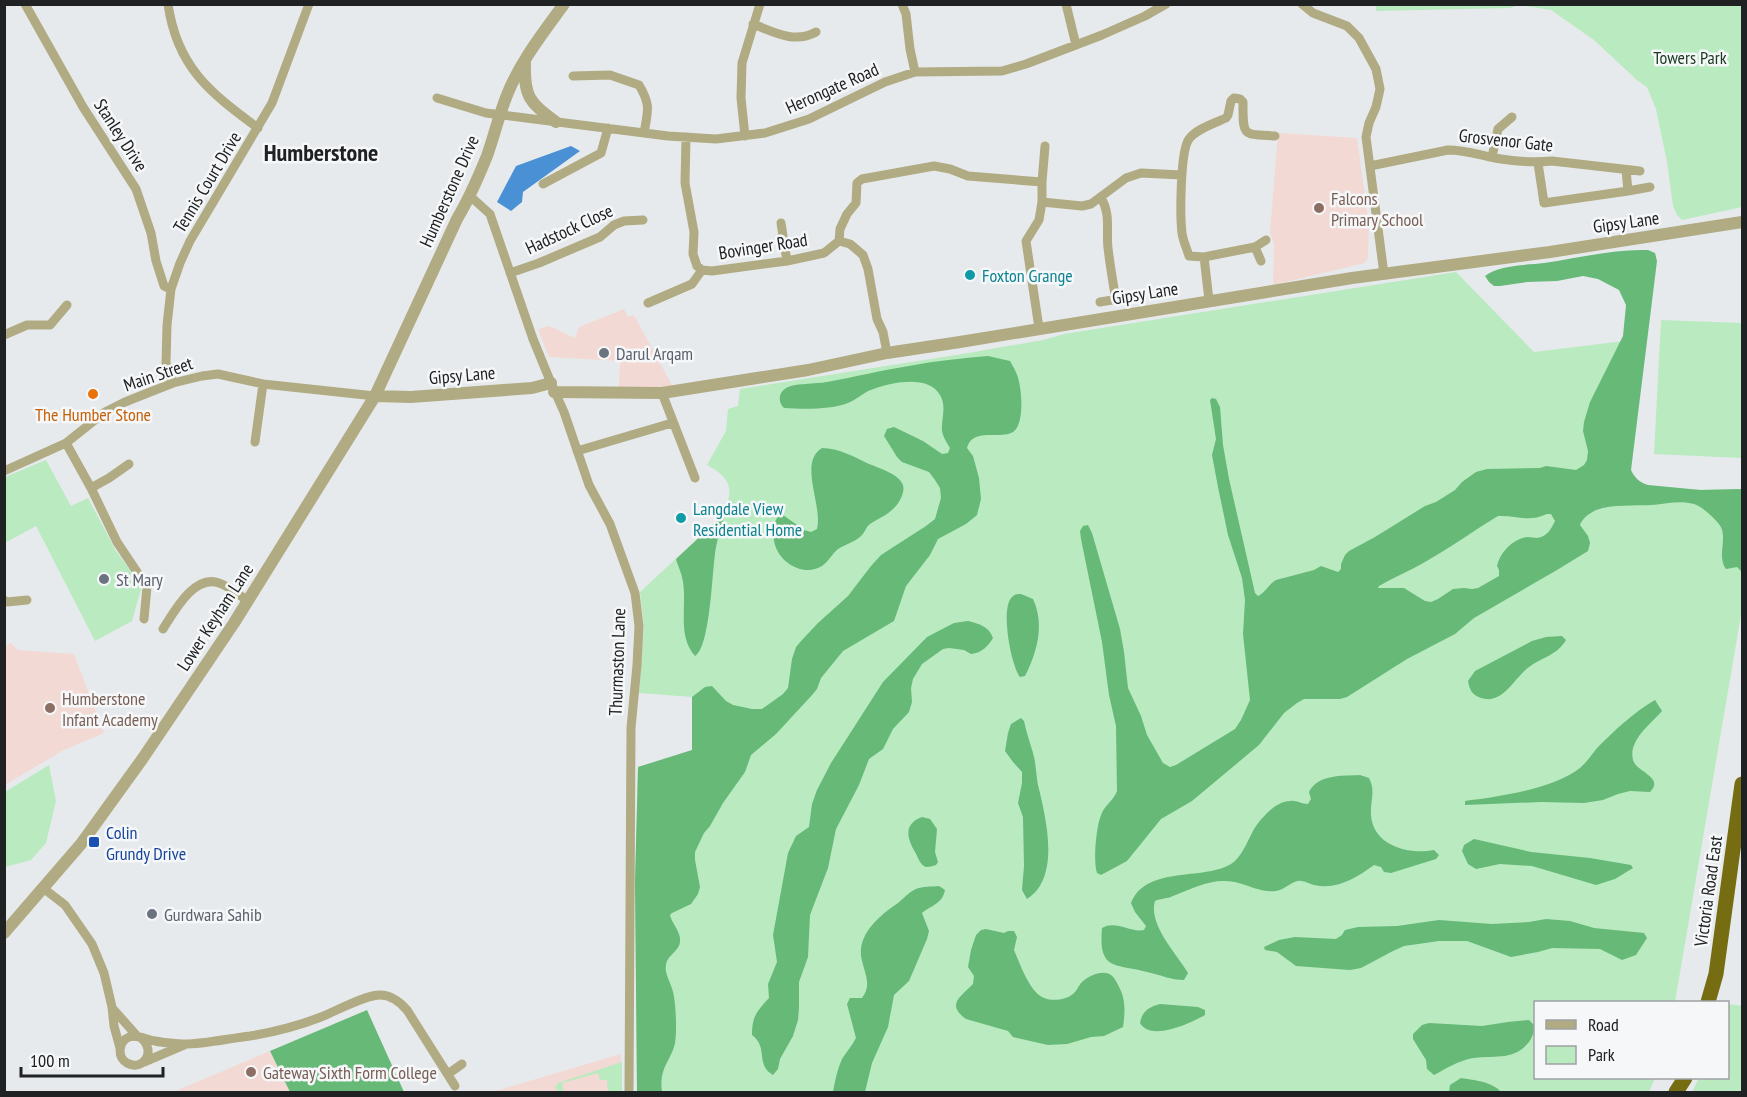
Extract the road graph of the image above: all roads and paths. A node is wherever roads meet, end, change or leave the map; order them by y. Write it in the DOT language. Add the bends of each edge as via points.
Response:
graph roads {
  1 [pos="25,4"];
  2 [pos="168,4"];
  3 [pos="309,4"];
  4 [pos="564,4"];
  5 [pos="760,4"];
  6 [pos="902,4"];
  7 [pos="1066,4"];
  8 [pos="1166,4"];
  9 [pos="1302,4"];
  10 [pos="753,24"];
  11 [pos="816,32"];
  12 [pos="1076,45"];
  13 [pos="525,62"];
  14 [pos="915,72"];
  15 [pos="573,76"];
  16 [pos="437,98"];
  17 [pos="500,114"];
  18 [pos="1512,117"];
  19 [pos="556,122"];
  20 [pos="258,128"];
  21 [pos="608,128"];
  22 [pos="644,133"];
  23 [pos="745,136"];
  24 [pos="1275,136"];
  25 [pos="686,137"];
  26 [pos="1046,146"];
  27 [pos="1492,157"];
  28 [pos="1538,162"];
  29 [pos="1370,166"];
  30 [pos="1626,170"];
  31 [pos="1640,171"];
  32 [pos="1182,175"];
  33 [pos="1042,183"];
  34 [pos="543,184"];
  35 [pos="1650,187"];
  36 [pos="1628,191"];
  37 [pos="470,196"];
  38 [pos="1101,198"];
  39 [pos="1042,202"];
  40 [pos="643,220"];
  41 [pos="1743,222"];
  42 [pos="781,223"];
  43 [pos="1266,240"];
  44 [pos="839,241"];
  45 [pos="1255,247"];
  46 [pos="1204,258"];
  47 [pos="787,261"];
  48 [pos="1261,261"];
  49 [pos="702,270"];
  50 [pos="510,273"];
  51 [pos="1384,274"];
  52 [pos="171,289"];
  53 [pos="1131,297"];
  54 [pos="1116,300"];
  55 [pos="1209,300"];
  56 [pos="1100,302"];
  57 [pos="648,303"];
  58 [pos="67,305"];
  59 [pos="1039,328"];
  60 [pos="4,335"];
  61 [pos="887,353"];
  62 [pos="173,383"];
  63 [pos="263,384"];
  64 [pos="552,388"];
  65 [pos="662,393"];
  66 [pos="375,396"];
  67 [pos="672,423"];
  68 [pos="255,442"];
  69 [pos="66,443"];
  70 [pos="577,451"];
  71 [pos="129,464"];
  72 [pos="4,471"];
  73 [pos="695,478"];
  74 [pos="91,488"];
  75 [pos="4,600"];
  76 [pos="27,600"];
  77 [pos="248,601"];
  78 [pos="144,619"];
  79 [pos="163,629"];
  80 [pos="1743,784"];
  81 [pos="43,888"];
  82 [pos="4,933"];
  83 [pos="1708,1001"];
  84 [pos="112,1007"];
  85 [pos="139,1037"];
  86 [pos="186,1044"];
  87 [pos="120,1048"];
  88 [pos="144,1062"];
  89 [pos="462,1064"];
  90 [pos="448,1074"];
  91 [pos="1684,1079"];
  92 [pos="455,1086"];
  93 [pos="629,1092"];
  94 [pos="1676,1092"];
  1 -- 52 [label="street, Stanley Drive" via="83,107 136,189 164,286"];
  2 -- 20 [label="street" via="177,40 195,73 218,98"];
  3 -- 20 [label="street, Tennis Court Drive" via="272,103"];
  4 -- 13 [label="street, Humberstone Drive"];
  5 -- 10 [label="street"];
  6 -- 14 [label="street"];
  7 -- 12 [label="street"];
  8 -- 12 [label="street, Herongate Road"];
  9 -- 29 [label="street" via="1313,13 1347,26 1359,38 1376,69 1380,88 1366,136"];
  10 -- 11 [label="street" via="794,39"];
  10 -- 23 [label="street" via="742,63"];
  12 -- 14 [label="street, Herongate Road" via="1002,71"];
  13 -- 17 [label="street, Humberstone Drive"];
  13 -- 19 [label="street" via="524,85 530,100"];
  14 -- 23 [label="street, Herongate Road" via="808,119 765,134"];
  15 -- 22 [label="street" via="610,75 639,85 648,110"];
  16 -- 17 [label="street, Herongate Road"];
  17 -- 19 [label="street, Herongate Road"];
  17 -- 37 [label="street, Humberstone Drive"];
  18 -- 27 [label="street" via="1498,129"];
  19 -- 21 [label="street, Herongate Road"];
  20 -- 52 [label="street, Tennis Court Drive" via="190,241"];
  21 -- 22 [label="street, Herongate Road"];
  21 -- 34 [label="street" via="601,153"];
  22 -- 25 [label="street, Herongate Road"];
  23 -- 25 [label="street, Herongate Road"];
  24 -- 32 [label="street" via="1246,132 1243,102 1234,98 1226,118 1189,137"];
  25 -- 49 [label="street, Bovinger Road" via="685,183 694,232 693,254"];
  26 -- 33 [label="street"];
  27 -- 28 [label="street, Grosvenor Gate"];
  27 -- 29 [label="street, Grosvenor Gate" via="1448,150"];
  28 -- 30 [label="street, Grosvenor Gate"];
  28 -- 36 [label="street" via="1544,203"];
  29 -- 51 [label="street"];
  30 -- 31 [label="street, Grosvenor Gate"];
  30 -- 36 [label="street"];
  32 -- 38 [label="street" via="1141,173 1126,178"];
  32 -- 46 [label="street" via="1182,234 1189,256"];
  33 -- 39 [label="street"];
  33 -- 44 [label="street" via="968,176 934,166 862,179 857,183 856,203 840,229"];
  35 -- 36 [label="street"];
  37 -- 50 [label="street, Thurmaston Lane" via="490,214"];
  37 -- 66 [label="street, Humberstone Drive"];
  38 -- 39 [label="street" via="1082,206"];
  38 -- 54 [label="street" via="1106,206"];
  39 -- 59 [label="street" via="1040,220 1026,241"];
  40 -- 50 [label="street, Hadstock Close" via="624,221 600,237"];
  41 -- 51 [label="street, Gipsy Lane"];
  42 -- 47 [label="street"];
  43 -- 45 [label="street"];
  44 -- 47 [label="street, Bovinger Road" via="824,253"];
  44 -- 61 [label="street" via="863,255"];
  45 -- 46 [label="street"];
  45 -- 48 [label="street"];
  46 -- 55 [label="street"];
  47 -- 49 [label="street, Bovinger Road"];
  49 -- 57 [label="street, Bovinger Road" via="692,284"];
  50 -- 64 [label="street, Thurmaston Lane"];
  51 -- 55 [label="street, Gipsy Lane"];
  52 -- 62 [label="street, Tennis Court Drive" via="166,363"];
  53 -- 54 [label="street"];
  54 -- 56 [label="street"];
  55 -- 59 [label="street, Gipsy Lane"];
  58 -- 60 [label="street" via="50,325 27,325"];
  59 -- 61 [label="street, Gipsy Lane"];
  61 -- 65 [label="street, Gipsy Lane"];
  62 -- 63 [label="street, Main Street" via="210,374"];
  62 -- 69 [label="street, Main Street" via="105,412"];
  63 -- 66 [label="street, Main Street"];
  63 -- 68 [label="street"];
  64 -- 65 [label="street, Gipsy Lane"];
  64 -- 66 [label="street, Gipsy Lane"];
  64 -- 70 [label="street, Thurmaston Lane"];
  65 -- 67 [label="street"];
  66 -- 77 [label="street, Lower Keyham Lane"];
  67 -- 70 [label="street"];
  67 -- 73 [label="street"];
  69 -- 72 [label="street, Main Street"];
  69 -- 74 [label="street"];
  70 -- 93 [label="street, Thurmaston Lane" via="635,593 639,626 631,728"];
  71 -- 74 [label="street"];
  74 -- 78 [label="street" via="117,542 147,587"];
  75 -- 76 [label="street"];
  77 -- 79 [label="street" via="219,582 210,582 193,589"];
  77 -- 81 [label="street, Lower Keyham Lane" via="143,758 81,844"];
  80 -- 83 [label="highway, Victoria Road East" via="1716,974"];
  81 -- 82 [label="street, Lower Keyham Lane"];
  81 -- 84 [label="street" via="65,905 88,937"];
  84 -- 85 [label="street"];
  84 -- 87 [label="street"];
  85 -- 86 [label="street"];
  85 -- 87 [label="street" via="128,1037"];
  85 -- 88 [label="street" via="149,1049"];
  86 -- 88 [label="street"];
  86 -- 90 [label="street" via="262,1034 386,995 407,1010"];
  87 -- 88 [label="street" via="127,1063"];
  89 -- 90 [label="street"];
  90 -- 92 [label="street"];
  91 -- 94 [label="highway"];
}
